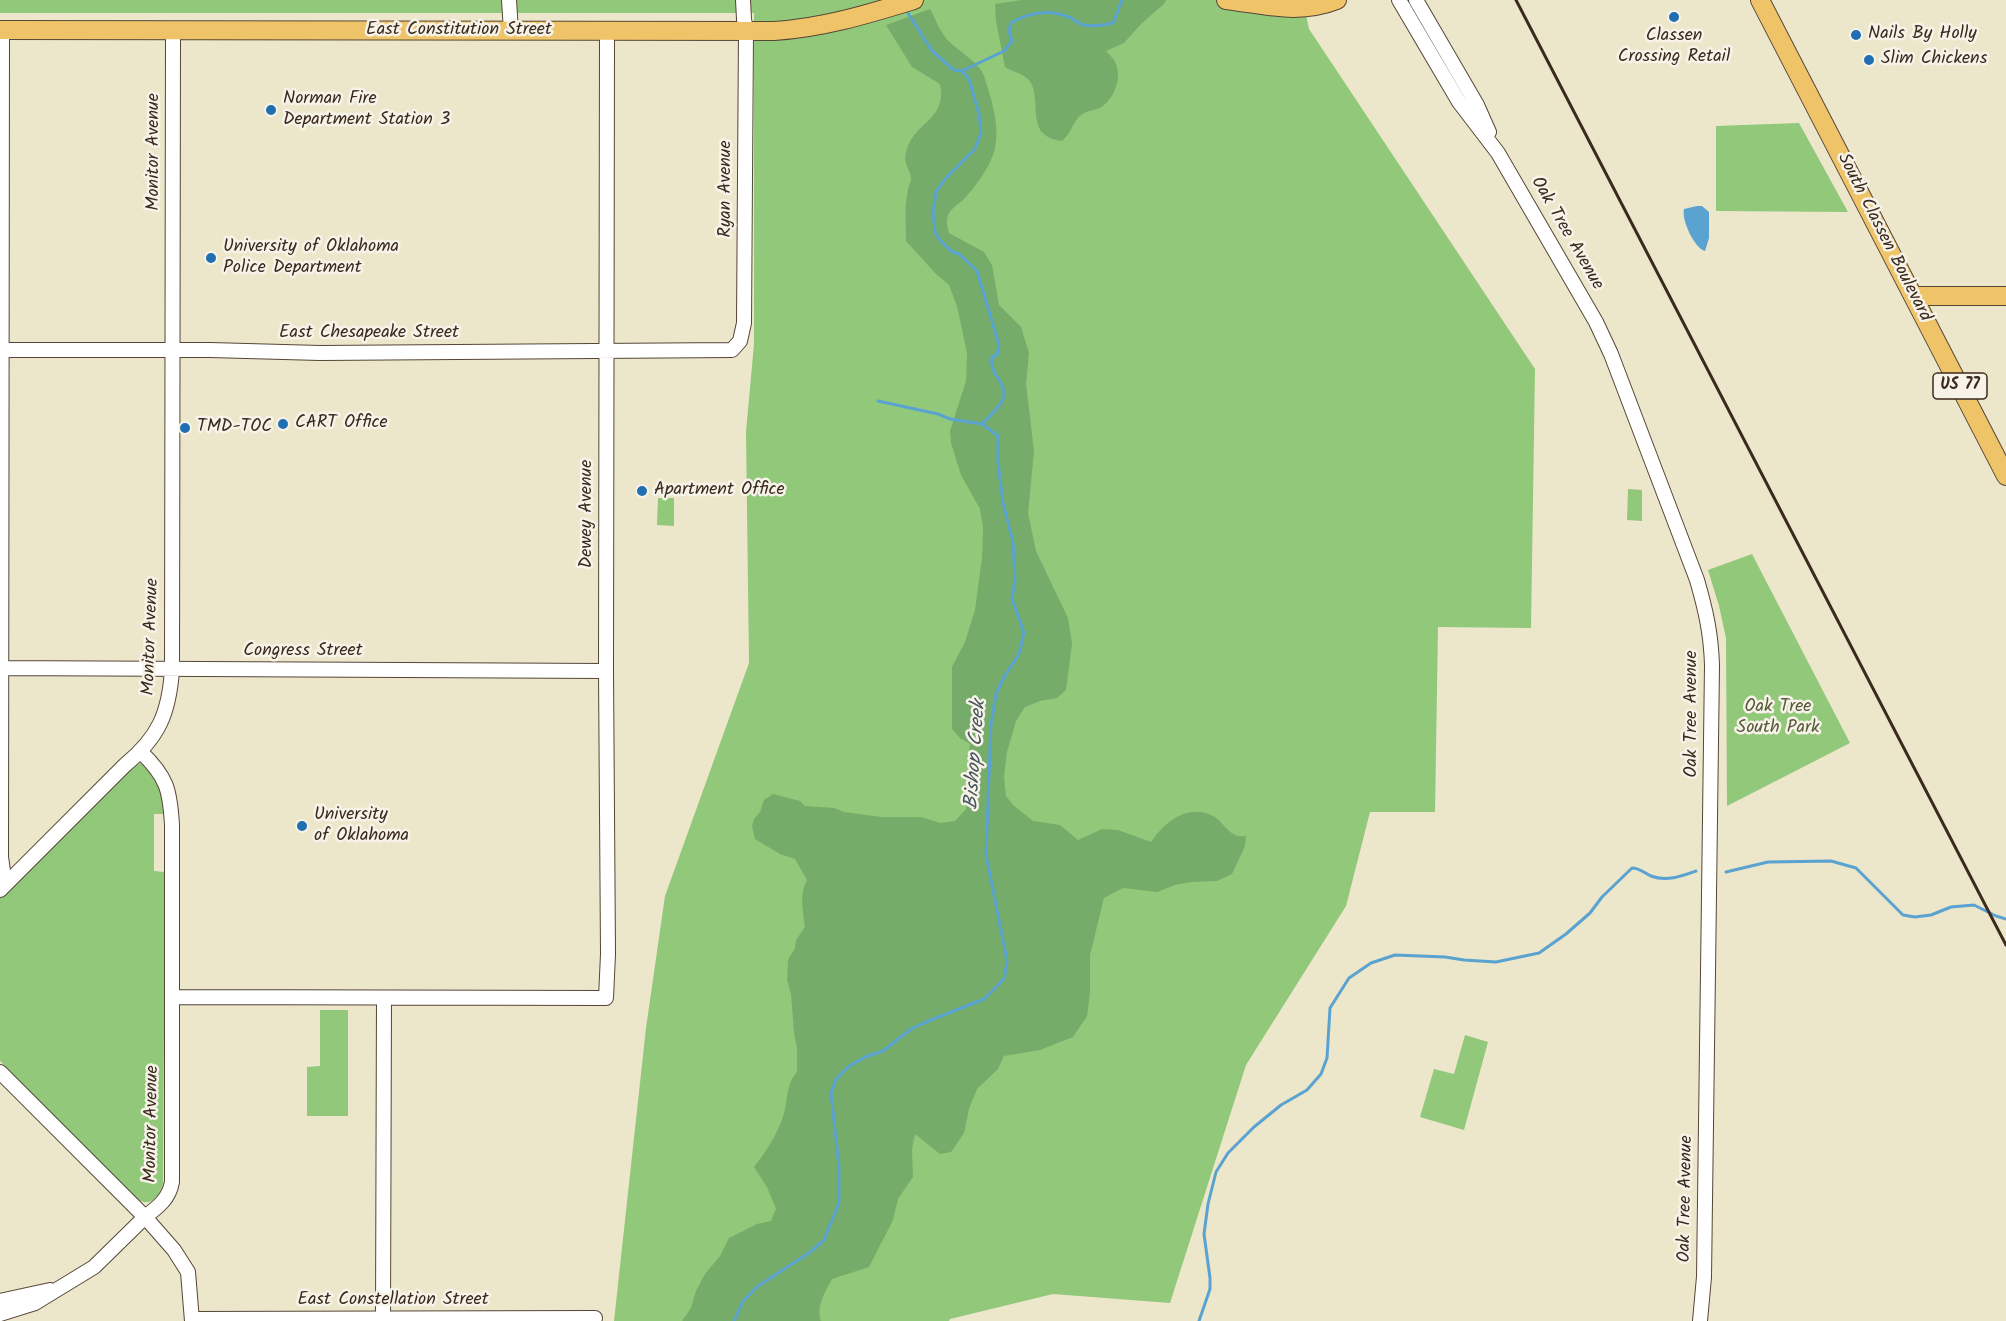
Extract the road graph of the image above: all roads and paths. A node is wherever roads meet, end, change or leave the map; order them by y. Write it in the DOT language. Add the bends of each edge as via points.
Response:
graph roads {
  1 [pos="509,0"];
  2 [pos="743,0"];
  3 [pos="914,0"];
  4 [pos="1226,0"];
  5 [pos="1302,0"];
  6 [pos="1337,0"];
  7 [pos="1399,0"];
  8 [pos="1416,0"];
  9 [pos="1760,0"];
  10 [pos="1276,6"];
  11 [pos="1,30"];
  12 [pos="173,31"];
  13 [pos="511,31"];
  14 [pos="607,31"];
  15 [pos="746,31"];
  16 [pos="1444,64"];
  17 [pos="1914,296"];
  18 [pos="2006,296"];
  19 [pos="737,346"];
  20 [pos="1,350"];
  21 [pos="173,350"];
  22 [pos="607,352"];
  23 [pos="2006,476"];
  24 [pos="0,668"];
  25 [pos="172,670"];
  26 [pos="606,671"];
  27 [pos="141,752"];
  28 [pos="3,886"];
  29 [pos="172,997"];
  30 [pos="384,998"];
  31 [pos="0,1072"];
  32 [pos="145,1217"];
  33 [pos="55,1289"];
  34 [pos="0,1301"];
  35 [pos="0,1314"];
  36 [pos="595,1318"];
  37 [pos="383,1319"];
  38 [pos="192,1320"];
  39 [pos="1700,1321"];
  1 -- 13 [label="street"];
  2 -- 15 [label="street, Ryan Avenue"];
  3 -- 15 [label="main road, East Constitution Street" via="813,28"];
  4 -- 10 [label="main road"];
  5 -- 10 [label="main road"];
  6 -- 10 [label="main road" via="1293,10"];
  7 -- 16 [label="street, Oak Tree Avenue"];
  8 -- 16 [label="street, Oak Tree Avenue"];
  9 -- 17 [label="main road, South Classen Boulevard / US 77"];
  11 -- 12 [label="main road, East Constitution Street"];
  11 -- 20 [label="street"];
  12 -- 13 [label="main road, East Constitution Street"];
  12 -- 21 [label="street, Monitor Avenue"];
  13 -- 14 [label="main road, East Constitution Street"];
  14 -- 15 [label="main road, East Constitution Street"];
  14 -- 22 [label="street, Dewey Avenue"];
  15 -- 19 [label="street, Ryan Avenue" via="744,323"];
  16 -- 39 [label="street, Oak Tree Avenue" via="1459,102 1498,153 1611,354 1697,580 1711,635 1704,1277"];
  17 -- 18 [label="main road"];
  17 -- 23 [label="main road, South Classen Boulevard / US 77"];
  19 -- 22 [label="street, East Chesapeake Street" via="725,351"];
  20 -- 21 [label="street, East Chesapeake Street"];
  20 -- 24 [label="street"];
  21 -- 22 [label="street, East Chesapeake Street"];
  21 -- 25 [label="street, Monitor Avenue"];
  22 -- 26 [label="street, Dewey Avenue"];
  24 -- 25 [label="street, Congress Street"];
  24 -- 28 [label="street"];
  25 -- 26 [label="street, Congress Street"];
  25 -- 27 [label="street, Monitor Avenue" via="168,707"];
  26 -- 30 [label="street, Dewey Avenue" via="606,998"];
  27 -- 28 [label="street"];
  27 -- 29 [label="street, Monitor Avenue" via="166,783 171,804"];
  29 -- 30 [label="street"];
  29 -- 32 [label="street, Monitor Avenue" via="172,1182 164,1202"];
  30 -- 37 [label="street"];
  31 -- 32 [label="street, Monitor Avenue"];
  32 -- 33 [label="street" via="94,1267"];
  32 -- 38 [label="street, Monitor Avenue" via="188,1272"];
  33 -- 34 [label="street"];
  33 -- 35 [label="street" via="35,1303"];
  36 -- 37 [label="street, East Constellation Street"];
  37 -- 38 [label="street, East Constellation Street"];
}
